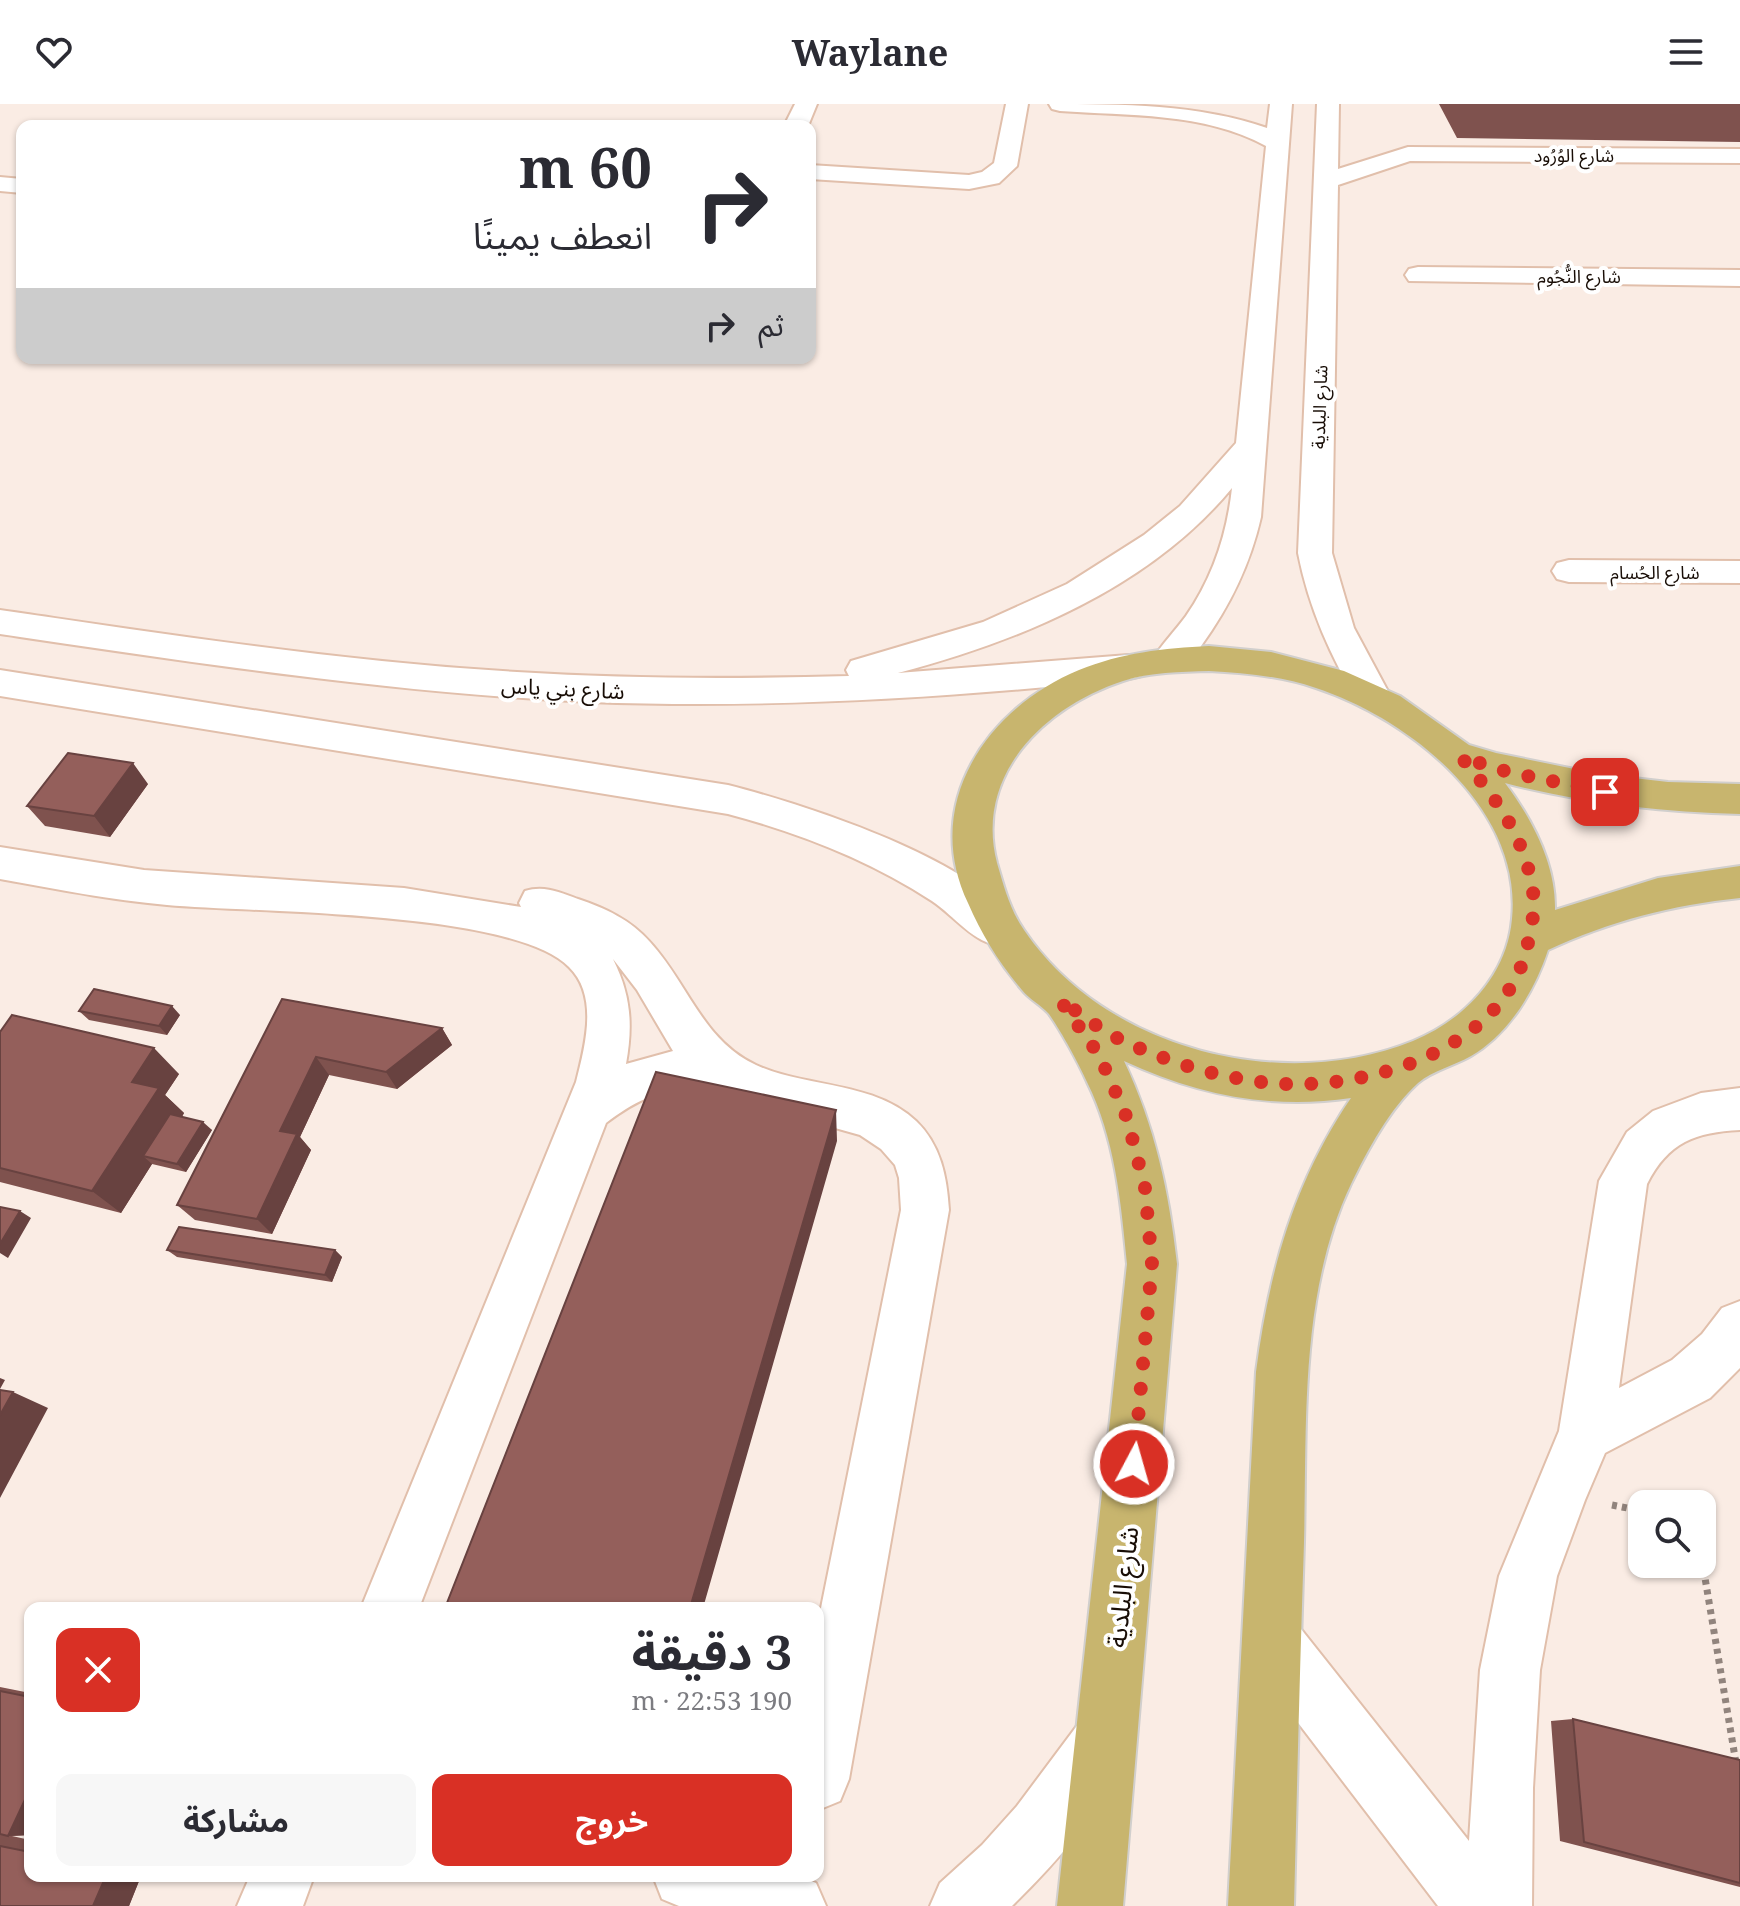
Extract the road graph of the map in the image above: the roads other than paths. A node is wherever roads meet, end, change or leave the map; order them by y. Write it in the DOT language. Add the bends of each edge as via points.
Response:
graph roads {
  1 [pos="1017,104"];
  2 [pos="1060,104"];
  3 [pos="1281,105"];
  4 [pos="1328,110"];
  5 [pos="1229,120"];
  6 [pos="1278,143"];
  7 [pos="1408,154"];
  8 [pos="1740,156"];
  9 [pos="816,172"];
  10 [pos="1327,181"];
  11 [pos="1418,275"];
  12 [pos="1740,278"];
  13 [pos="1251,445"];
  14 [pos="1569,571"];
  15 [pos="1740,572"];
  16 [pos="0,622"];
  17 [pos="1170,660"];
  18 [pos="1128,667"];
  19 [pos="0,683"];
  20 [pos="770,692"];
  21 [pos="1373,697"];
  22 [pos="1461,757"];
  23 [pos="1740,799"];
  24 [pos="0,863"];
  25 [pos="1740,882"];
  26 [pos="442,908"];
  27 [pos="999,931"];
  28 [pos="1528,940"];
  29 [pos="1060,1000"];
  30 [pos="1404,1068"];
  31 [pos="738,1079"];
  32 [pos="1740,1109"];
  33 [pos="588,1110"];
  34 [pos="1740,1326"];
  35 [pos="1586,1434"];
  36 [pos="392,1602"];
  37 [pos="1272,1640"];
  38 [pos="1107,1736"];
  39 [pos="824,1747"];
  40 [pos="280,1882"];
  41 [pos="707,1882"];
  42 [pos="799,1882"];
  43 [pos="270,1906"];
  44 [pos="793,1906"];
  45 [pos="963,1906"];
  46 [pos="1090,1906"];
  47 [pos="1261,1906"];
  48 [pos="1479,1906"];
  49 [pos="1499,1906"];
  1 -- 9 [label="street" via="1005,166 990,178 957,182"];
  2 -- 5 [label="street"];
  3 -- 5 [label="street"];
  3 -- 6 [label="street"];
  4 -- 7 [label="street, شارع الوُرُود" via="1364,136"];
  4 -- 10 [label="street, شارع البلدية"];
  5 -- 6 [label="street"];
  6 -- 13 [label="street"];
  7 -- 8 [label="street, شارع الوُرُود"];
  7 -- 10 [label="street, شارع الوُرُود"];
  10 -- 21 [label="street, شارع البلدية" via="1315,553 1332,622"];
  11 -- 12 [label="street, شارع النُّجُوم"];
  13 -- 17 [label="street" via="1245,517 1232,566 1196,630"];
  13 -- 20 [label="street" via="1193,511 1089,586 977,637"];
  14 -- 15 [label="street, شارع الحُسام"];
  16 -- 20 [label="street, شارع بني ياس" via="214,654 498,683"];
  17 -- 18 [label="main road"];
  17 -- 21 [label="main road" via="1272,664"];
  18 -- 20 [label="street, شارع بني ياس" via="951,685"];
  18 -- 27 [label="main road" via="1078,684 1035,710 1002,743 979,784 971,830 977,880"];
  19 -- 27 [label="street" via="749,804 884,854 948,889"];
  21 -- 22 [label="main road" via="1420,724"];
  22 -- 23 [label="main road" via="1605,792"];
  22 -- 28 [label="main road" via="1499,802 1524,851 1534,903"];
  24 -- 26 [label="street" via="133,886"];
  25 -- 28 [label="main road" via="1617,903"];
  26 -- 31 [label="street" via="475,899 508,899 569,911 598,925 640,961 693,1043"];
  26 -- 33 [label="street" via="533,925 561,937 599,971 610,1028"];
  27 -- 29 [label="main road"];
  28 -- 30 [label="main road" via="1527,955 1502,1001 1460,1040"];
  29 -- 30 [label="main road" via="1119,1040 1188,1067 1263,1082 1337,1082"];
  29 -- 38 [label="main road, شارع البلدية" via="1099,1055 1127,1118 1145,1188 1152,1264"];
  30 -- 37 [label="main road" via="1334,1167 1308,1228 1290,1296 1282,1372"];
  31 -- 33 [label="street" via="708,1071 645,1076"];
  31 -- 39 [label="street" via="888,1125 914,1153 927,1190"];
  32 -- 35 [label="street" via="1684,1117 1657,1132 1636,1154 1623,1181"];
  33 -- 36 [label="street"];
  34 -- 35 [label="street" via="1691,1379"];
  35 -- 49 [label="street" via="1528,1576 1510,1670"];
  37 -- 47 [label="main road"];
  37 -- 48 [label="street"];
  38 -- 45 [label="street" via="1042,1830"];
  38 -- 46 [label="main road, شارع البلدية"];
  40 -- 43 [label="street"];
  41 -- 44 [label="street"];
  42 -- 44 [label="street"];
}
